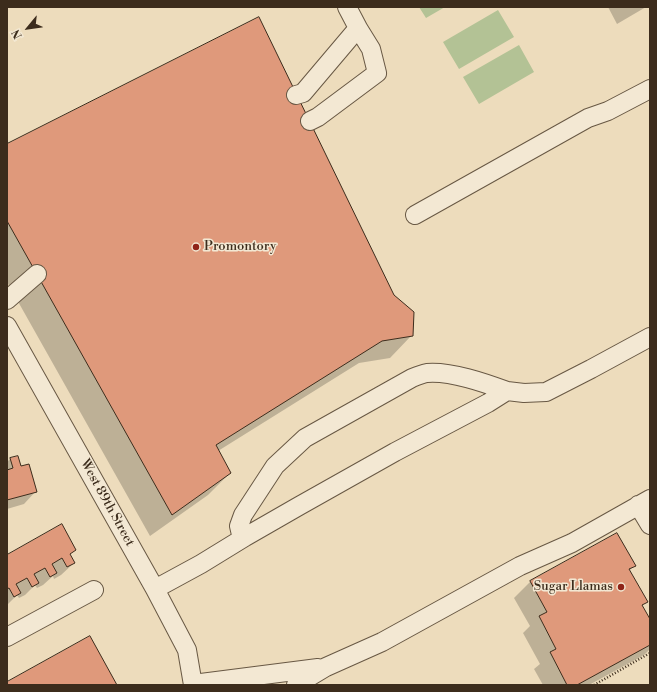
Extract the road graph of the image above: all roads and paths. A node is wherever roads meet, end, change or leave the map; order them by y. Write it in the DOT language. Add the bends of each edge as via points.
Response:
graph roads {
  1 [pos="347,7"];
  2 [pos="358,28"];
  3 [pos="650,89"];
  4 [pos="415,215"];
  5 [pos="37,274"];
  6 [pos="7,300"];
  7 [pos="7,326"];
  8 [pos="650,337"];
  9 [pos="507,391"];
  10 [pos="644,502"];
  11 [pos="650,526"];
  12 [pos="242,539"];
  13 [pos="155,589"];
  14 [pos="94,590"];
  15 [pos="7,637"];
  16 [pos="650,653"];
  17 [pos="326,667"];
  18 [pos="193,685"];
  19 [pos="296,685"];
  20 [pos="594,685"];
  1 -- 2 [label="street"];
  2 -- 2 [label="street" via="371,48 378,73 314,119 300,94"];
  3 -- 4 [label="street" via="608,111 588,118"];
  5 -- 6 [label="street"];
  7 -- 13 [label="street, West 89th Street"];
  8 -- 9 [label="street" via="546,392 524,394"];
  9 -- 12 [label="street"];
  9 -- 12 [label="street" via="479,381 446,374 427,373 412,378 305,438 275,466 243,515 239,526"];
  10 -- 11 [label="street"];
  10 -- 17 [label="street" via="572,543 520,566 382,642"];
  12 -- 13 [label="street"];
  13 -- 18 [label="street, West 89th Street" via="187,650"];
  14 -- 15 [label="street"];
  16 -- 20 [label="path"];
  17 -- 18 [label="street"];
  17 -- 19 [label="street"];
}
